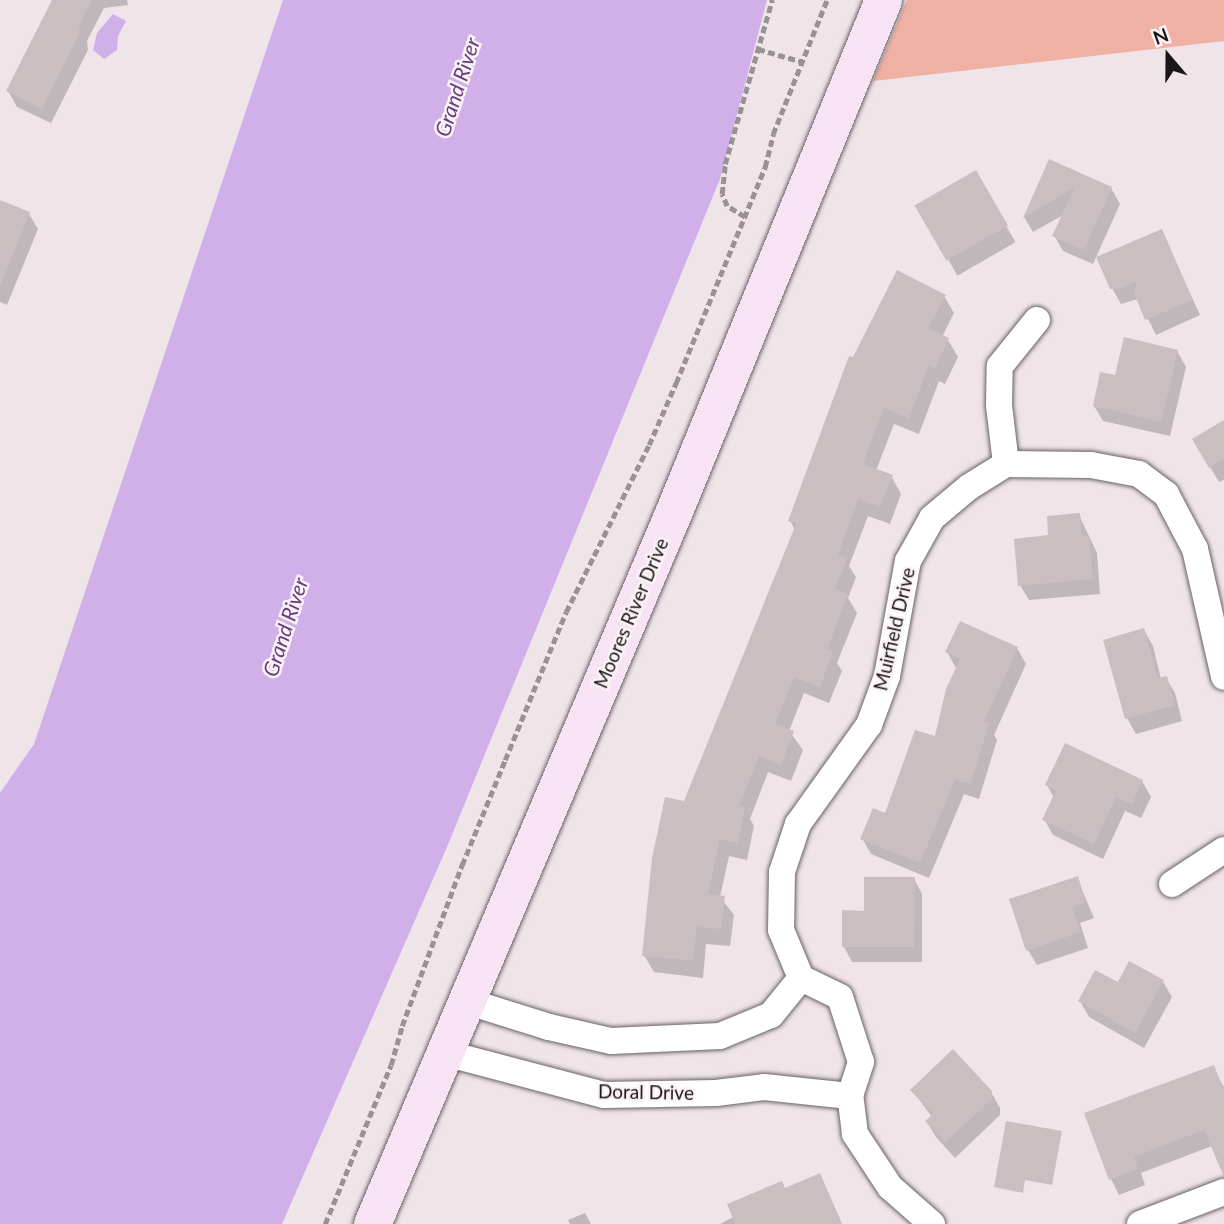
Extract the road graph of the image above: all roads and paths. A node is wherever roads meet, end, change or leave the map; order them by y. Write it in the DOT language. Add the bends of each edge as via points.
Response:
graph roads {
  1 [pos="772,0"];
  2 [pos="827,0"];
  3 [pos="883,0"];
  4 [pos="758,49"];
  5 [pos="803,62"];
  6 [pos="746,217"];
  7 [pos="1037,320"];
  8 [pos="1006,464"];
  9 [pos="1224,677"];
  10 [pos="1224,850"];
  11 [pos="1172,884"];
  12 [pos="801,978"];
  13 [pos="467,1001"];
  14 [pos="445,1053"];
  15 [pos="850,1096"];
  16 [pos="1224,1192"];
  17 [pos="930,1223"];
  18 [pos="325,1224"];
  19 [pos="372,1224"];
  20 [pos="1140,1224"];
  1 -- 4 [label="path"];
  2 -- 5 [label="path"];
  3 -- 13 [label="street, Moores River Drive"];
  4 -- 5 [label="path"];
  4 -- 6 [label="path" via="724,164 722,194 727,206"];
  5 -- 6 [label="path"];
  6 -- 18 [label="path" via="649,445 566,612 462,865 391,1065"];
  7 -- 8 [label="street" via="1000,366"];
  8 -- 9 [label="street" via="1091,465 1139,474 1166,494 1195,549"];
  8 -- 12 [label="street, Muirfield Drive" via="932,518 908,561 887,676 869,725 798,824 782,872 782,930"];
  10 -- 11 [label="street"];
  12 -- 13 [label="street" via="771,1015 720,1036 611,1041"];
  12 -- 15 [label="street" via="841,997 861,1062"];
  13 -- 14 [label="street, Moores River Drive"];
  14 -- 15 [label="street, Doral Drive" via="604,1095 716,1093 764,1087"];
  14 -- 19 [label="street, Moores River Drive"];
  15 -- 17 [label="street" via="855,1134 890,1187"];
  16 -- 20 [label="street"];
}
